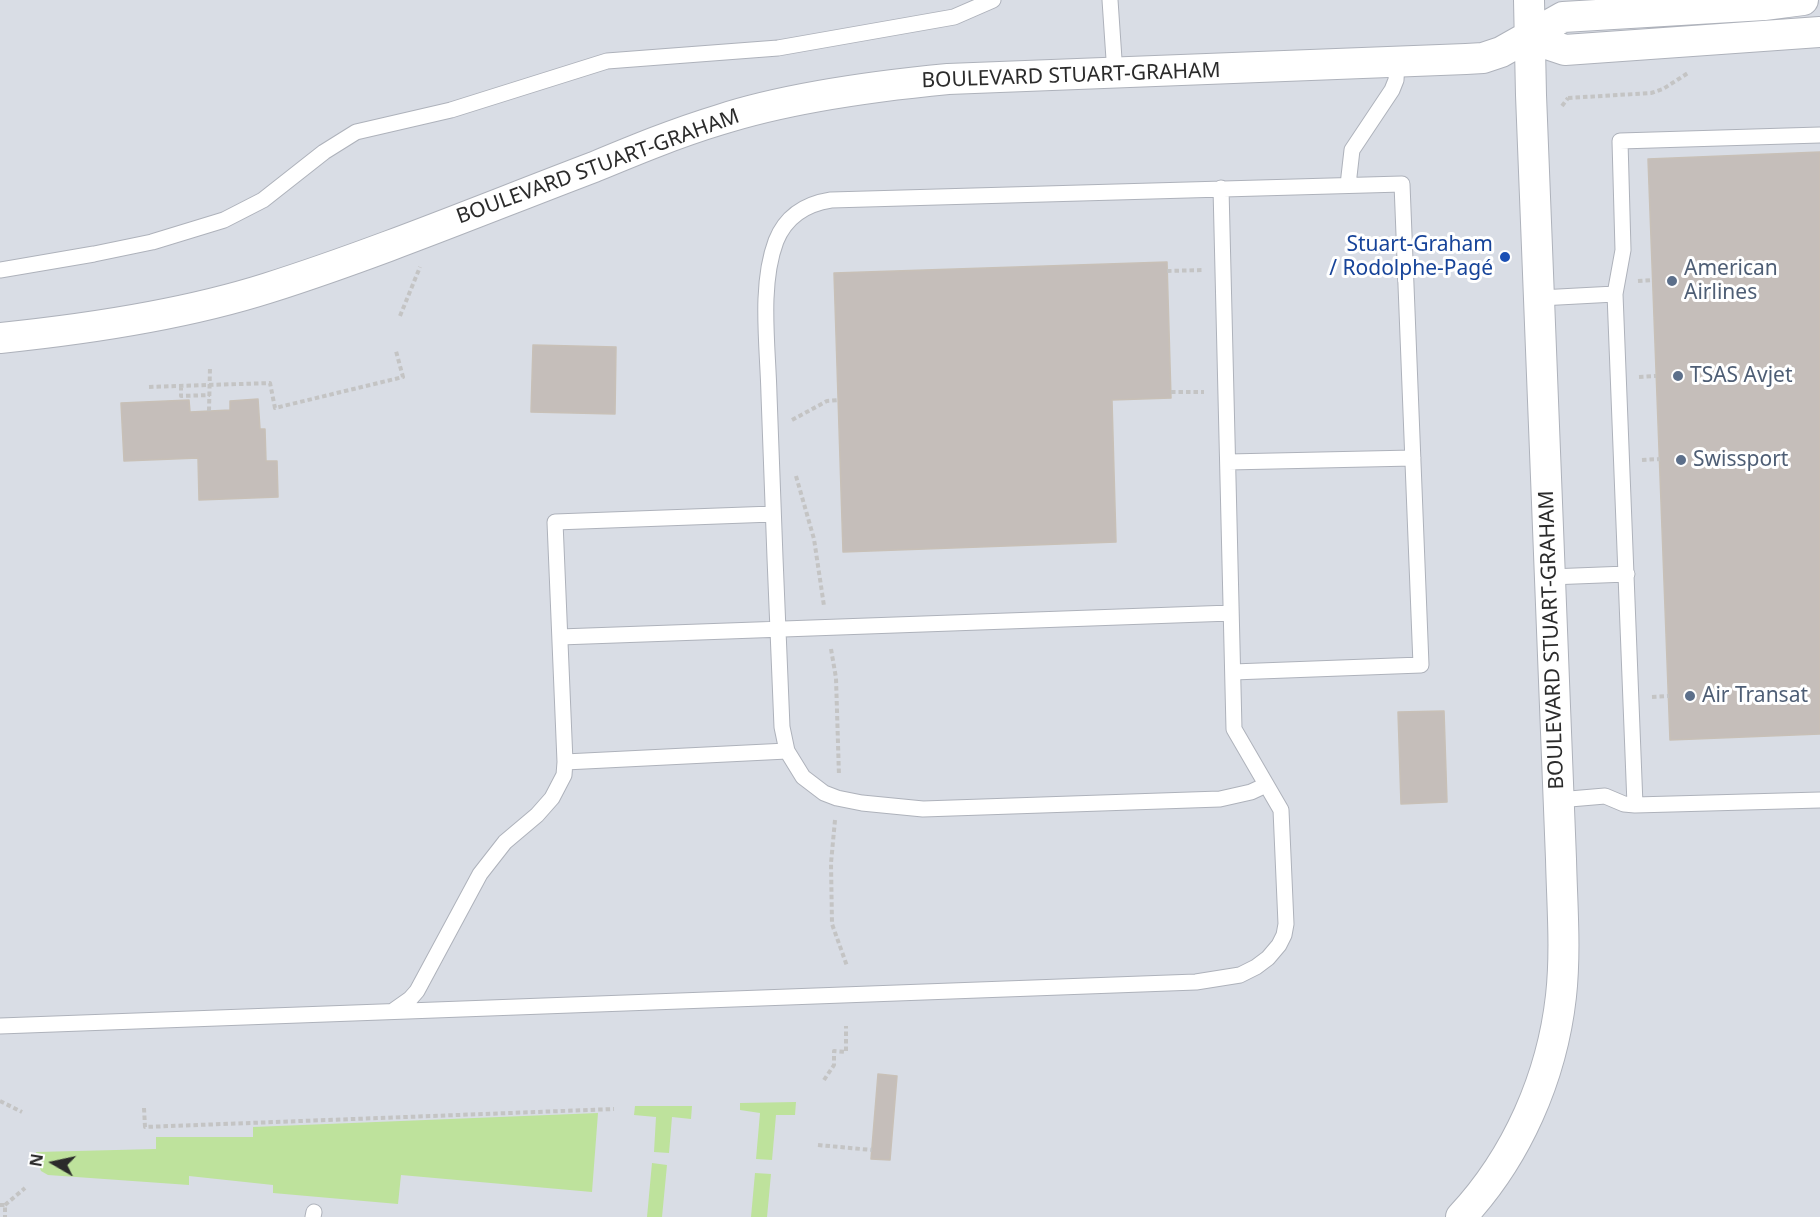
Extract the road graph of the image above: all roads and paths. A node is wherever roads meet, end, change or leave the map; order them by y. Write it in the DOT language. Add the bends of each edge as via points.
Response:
graph roads {
  1 [pos="993,0"];
  2 [pos="1110,0"];
  3 [pos="1528,0"];
  4 [pos="1803,0"];
  5 [pos="1820,32"];
  6 [pos="1529,38"];
  7 [pos="1397,63"];
  8 [pos="1693,69"];
  9 [pos="1115,74"];
  10 [pos="1568,98"];
  11 [pos="1820,135"];
  12 [pos="1348,185"];
  13 [pos="1221,188"];
  14 [pos="0,270"];
  15 [pos="1167,270"];
  16 [pos="1223,270"];
  17 [pos="416,276"];
  18 [pos="1615,294"];
  19 [pos="1540,298"];
  20 [pos="400,316"];
  21 [pos="0,338"];
  22 [pos="396,351"];
  23 [pos="210,367"];
  24 [pos="210,385"];
  25 [pos="181,386"];
  26 [pos="148,387"];
  27 [pos="1226,391"];
  28 [pos="1171,392"];
  29 [pos="210,395"];
  30 [pos="209,411"];
  31 [pos="1413,458"];
  32 [pos="1228,462"];
  33 [pos="773,514"];
  34 [pos="1627,574"];
  35 [pos="1550,577"];
  36 [pos="1232,613"];
  37 [pos="778,630"];
  38 [pos="561,637"];
  39 [pos="1233,672"];
  40 [pos="787,751"];
  41 [pos="565,762"];
  42 [pos="1266,785"];
  43 [pos="1558,800"];
  44 [pos="1820,800"];
  45 [pos="1635,805"];
  46 [pos="832,924"];
  47 [pos="847,966"];
  48 [pos="392,1011"];
  49 [pos="0,1026"];
  50 [pos="846,1026"];
  51 [pos="824,1080"];
  52 [pos="0,1101"];
  53 [pos="144,1108"];
  54 [pos="614,1109"];
  55 [pos="22,1112"];
  56 [pos="818,1145"];
  57 [pos="872,1150"];
  58 [pos="25,1188"];
  59 [pos="3,1205"];
  60 [pos="5,1217"];
  61 [pos="1461,1217"];
  1 -- 14 [label="lane" via="954,17 778,48 608,61 451,110 356,132 263,200 224,220 152,242"];
  2 -- 9 [label="lane"];
  3 -- 6 [label="street"];
  4 -- 6 [label="street, BOULEVARD STUART-GRAHAM" via="1563,17"];
  5 -- 6 [label="street" via="1565,50"];
  6 -- 7 [label="street, BOULEVARD STUART-GRAHAM" via="1483,58"];
  6 -- 19 [label="street, BOULEVARD STUART-GRAHAM"];
  7 -- 9 [label="street, BOULEVARD STUART-GRAHAM"];
  7 -- 12 [label="lane" via="1392,90 1352,150"];
  8 -- 10 [label="path" via="1651,93"];
  9 -- 21 [label="street, BOULEVARD STUART-GRAHAM" via="929,81 853,90 721,119 266,289 128,321"];
  11 -- 18 [label="lane" via="1620,141 1623,250"];
  12 -- 13 [label="lane"];
  12 -- 31 [label="lane" via="1402,184"];
  13 -- 16 [label="lane"];
  13 -- 33 [label="lane" via="831,200 816,202 792,215 777,240 767,293"];
  15 -- 16 [label="path"];
  16 -- 27 [label="lane"];
  17 -- 20 [label="path"];
  18 -- 19 [label="lane"];
  18 -- 34 [label="lane"];
  19 -- 35 [label="street, BOULEVARD STUART-GRAHAM"];
  22 -- 24 [label="path" via="402,377 275,408 270,383"];
  23 -- 24 [label="path"];
  24 -- 25 [label="path"];
  24 -- 29 [label="path"];
  25 -- 26 [label="path"];
  25 -- 29 [label="path" via="181,396"];
  27 -- 28 [label="path"];
  27 -- 32 [label="lane"];
  29 -- 30 [label="path"];
  31 -- 32 [label="lane"];
  31 -- 39 [label="lane" via="1421,664"];
  32 -- 36 [label="lane"];
  33 -- 37 [label="lane"];
  33 -- 38 [label="lane" via="555,522"];
  34 -- 35 [label="lane"];
  34 -- 45 [label="lane"];
  35 -- 43 [label="street, BOULEVARD STUART-GRAHAM"];
  36 -- 37 [label="lane"];
  36 -- 39 [label="lane"];
  37 -- 38 [label="lane"];
  37 -- 40 [label="lane" via="782,727"];
  38 -- 41 [label="lane"];
  39 -- 42 [label="lane" via="1234,729"];
  40 -- 41 [label="lane"];
  40 -- 42 [label="lane" via="803,777 824,793 862,803 923,809 1220,799"];
  41 -- 48 [label="lane" via="564,775 552,798 493,855 417,991"];
  42 -- 48 [label="lane" via="1281,810 1284,935 1268,958 1240,975 1196,982"];
  43 -- 45 [label="lane" via="1605,796"];
  43 -- 61 [label="street, BOULEVARD STUART-GRAHAM" via="1564,947 1561,996 1550,1054 1535,1099 1511,1149"];
  44 -- 45 [label="lane"];
  46 -- 47 [label="path"];
  48 -- 49 [label="lane"];
  50 -- 51 [label="path" via="846,1052 834,1051 834,1065"];
  52 -- 55 [label="path"];
  53 -- 54 [label="path" via="145,1127"];
  56 -- 57 [label="path"];
  58 -- 59 [label="path"];
  59 -- 60 [label="path"];
}
